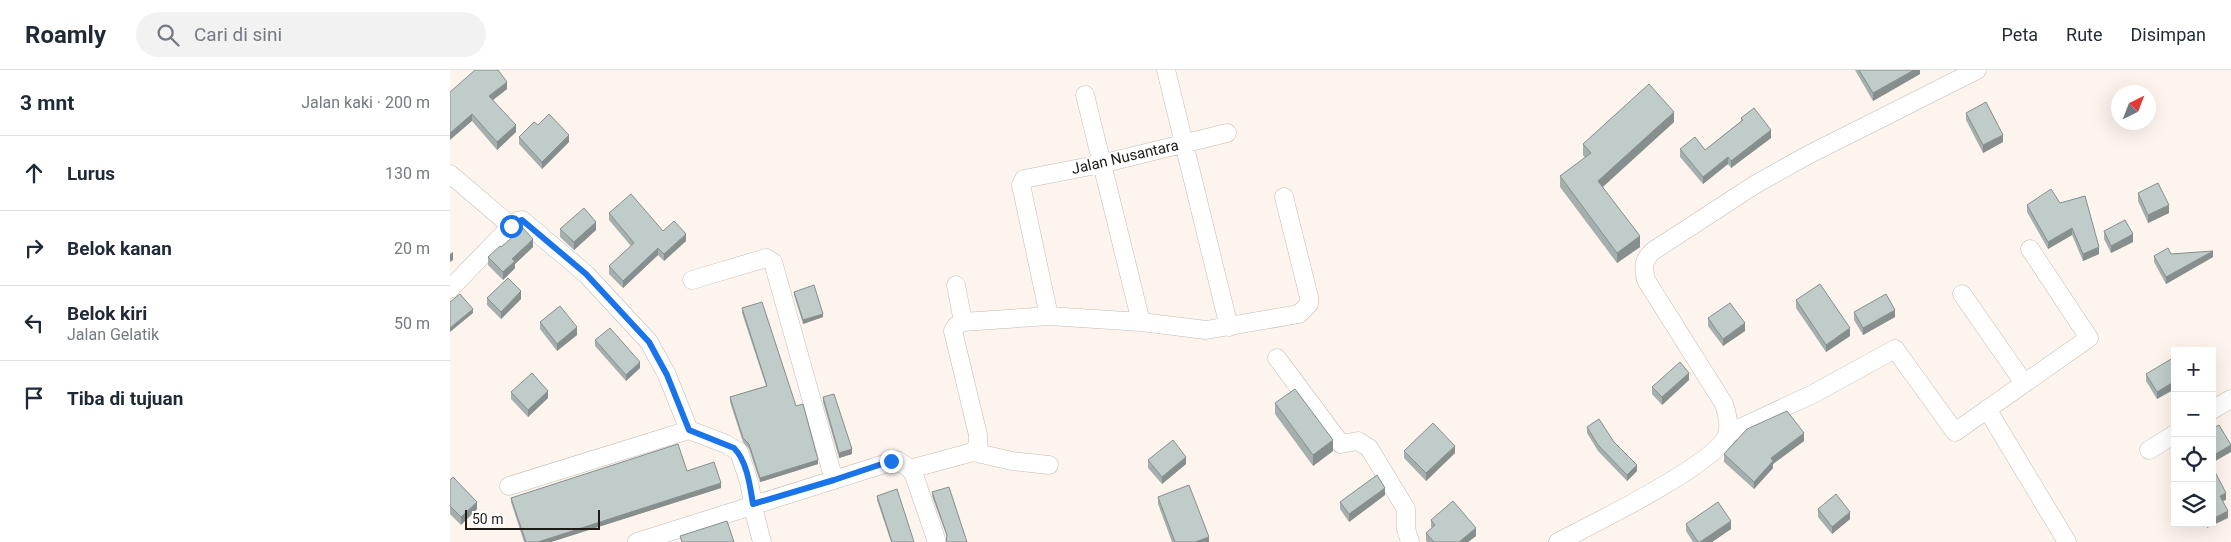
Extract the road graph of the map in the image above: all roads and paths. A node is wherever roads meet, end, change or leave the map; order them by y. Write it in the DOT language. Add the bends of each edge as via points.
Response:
graph roads {
  1 [pos="1166,70"];
  2 [pos="1977,70"];
  3 [pos="1085,95"];
  4 [pos="1226,133"];
  5 [pos="1185,143"];
  6 [pos="1101,164"];
  7 [pos="450,174"];
  8 [pos="1284,197"];
  9 [pos="511,226"];
  10 [pos="2030,249"];
  11 [pos="692,280"];
  12 [pos="956,285"];
  13 [pos="450,289"];
  14 [pos="1962,294"];
  15 [pos="1049,316"];
  16 [pos="963,322"];
  17 [pos="1141,322"];
  18 [pos="1229,327"];
  19 [pos="1277,358"];
  20 [pos="2024,383"];
  21 [pos="2231,399"];
  22 [pos="2216,408"];
  23 [pos="1987,409"];
  24 [pos="689,430"];
  25 [pos="1727,434"];
  26 [pos="2171,436"];
  27 [pos="2148,450"];
  28 [pos="973,452"];
  29 [pos="1049,465"];
  30 [pos="910,469"];
  31 [pos="834,480"];
  32 [pos="509,486"];
  33 [pos="753,504"];
  34 [pos="670,538"];
  35 [pos="637,542"];
  36 [pos="762,542"];
  37 [pos="937,542"];
  38 [pos="1410,542"];
  39 [pos="1558,542"];
  40 [pos="2067,542"];
  1 -- 5 [label="street"];
  2 -- 25 [label="street" via="1756,184 1646,258 1643,270 1646,280 1724,404"];
  3 -- 6 [label="street"];
  4 -- 5 [label="street, Jalan Nusantara"];
  5 -- 6 [label="street, Jalan Nusantara"];
  5 -- 18 [label="street"];
  6 -- 15 [label="street, Jalan Nusantara" via="1026,178 1021,185"];
  6 -- 17 [label="street"];
  7 -- 9 [label="street"];
  8 -- 18 [label="street" via="1309,304 1299,314"];
  9 -- 13 [label="street"];
  9 -- 24 [label="street" via="522,220 540,233 586,274 639,330 658,357"];
  10 -- 20 [label="street" via="2089,338"];
  11 -- 31 [label="street" via="766,258 773,262"];
  12 -- 16 [label="street"];
  14 -- 20 [label="street"];
  15 -- 16 [label="street"];
  15 -- 17 [label="street"];
  16 -- 28 [label="street" via="953,331 978,435 978,445"];
  17 -- 18 [label="street" via="1206,330"];
  19 -- 38 [label="street" via="1341,444 1358,441 1369,448 1406,509"];
  20 -- 23 [label="street"];
  21 -- 22 [label="street"];
  23 -- 25 [label="street" via="1955,432 1895,349 1813,394"];
  23 -- 40 [label="street"];
  24 -- 32 [label="street"];
  24 -- 33 [label="street" via="739,452"];
  25 -- 39 [label="street" via="1698,464"];
  26 -- 27 [label="street"];
  28 -- 29 [label="street"];
  28 -- 30 [label="street"];
  30 -- 31 [label="street" via="901,461 891,461"];
  30 -- 37 [label="street"];
  31 -- 33 [label="street"];
  33 -- 34 [label="street"];
  33 -- 36 [label="street"];
  34 -- 35 [label="street"];
}
